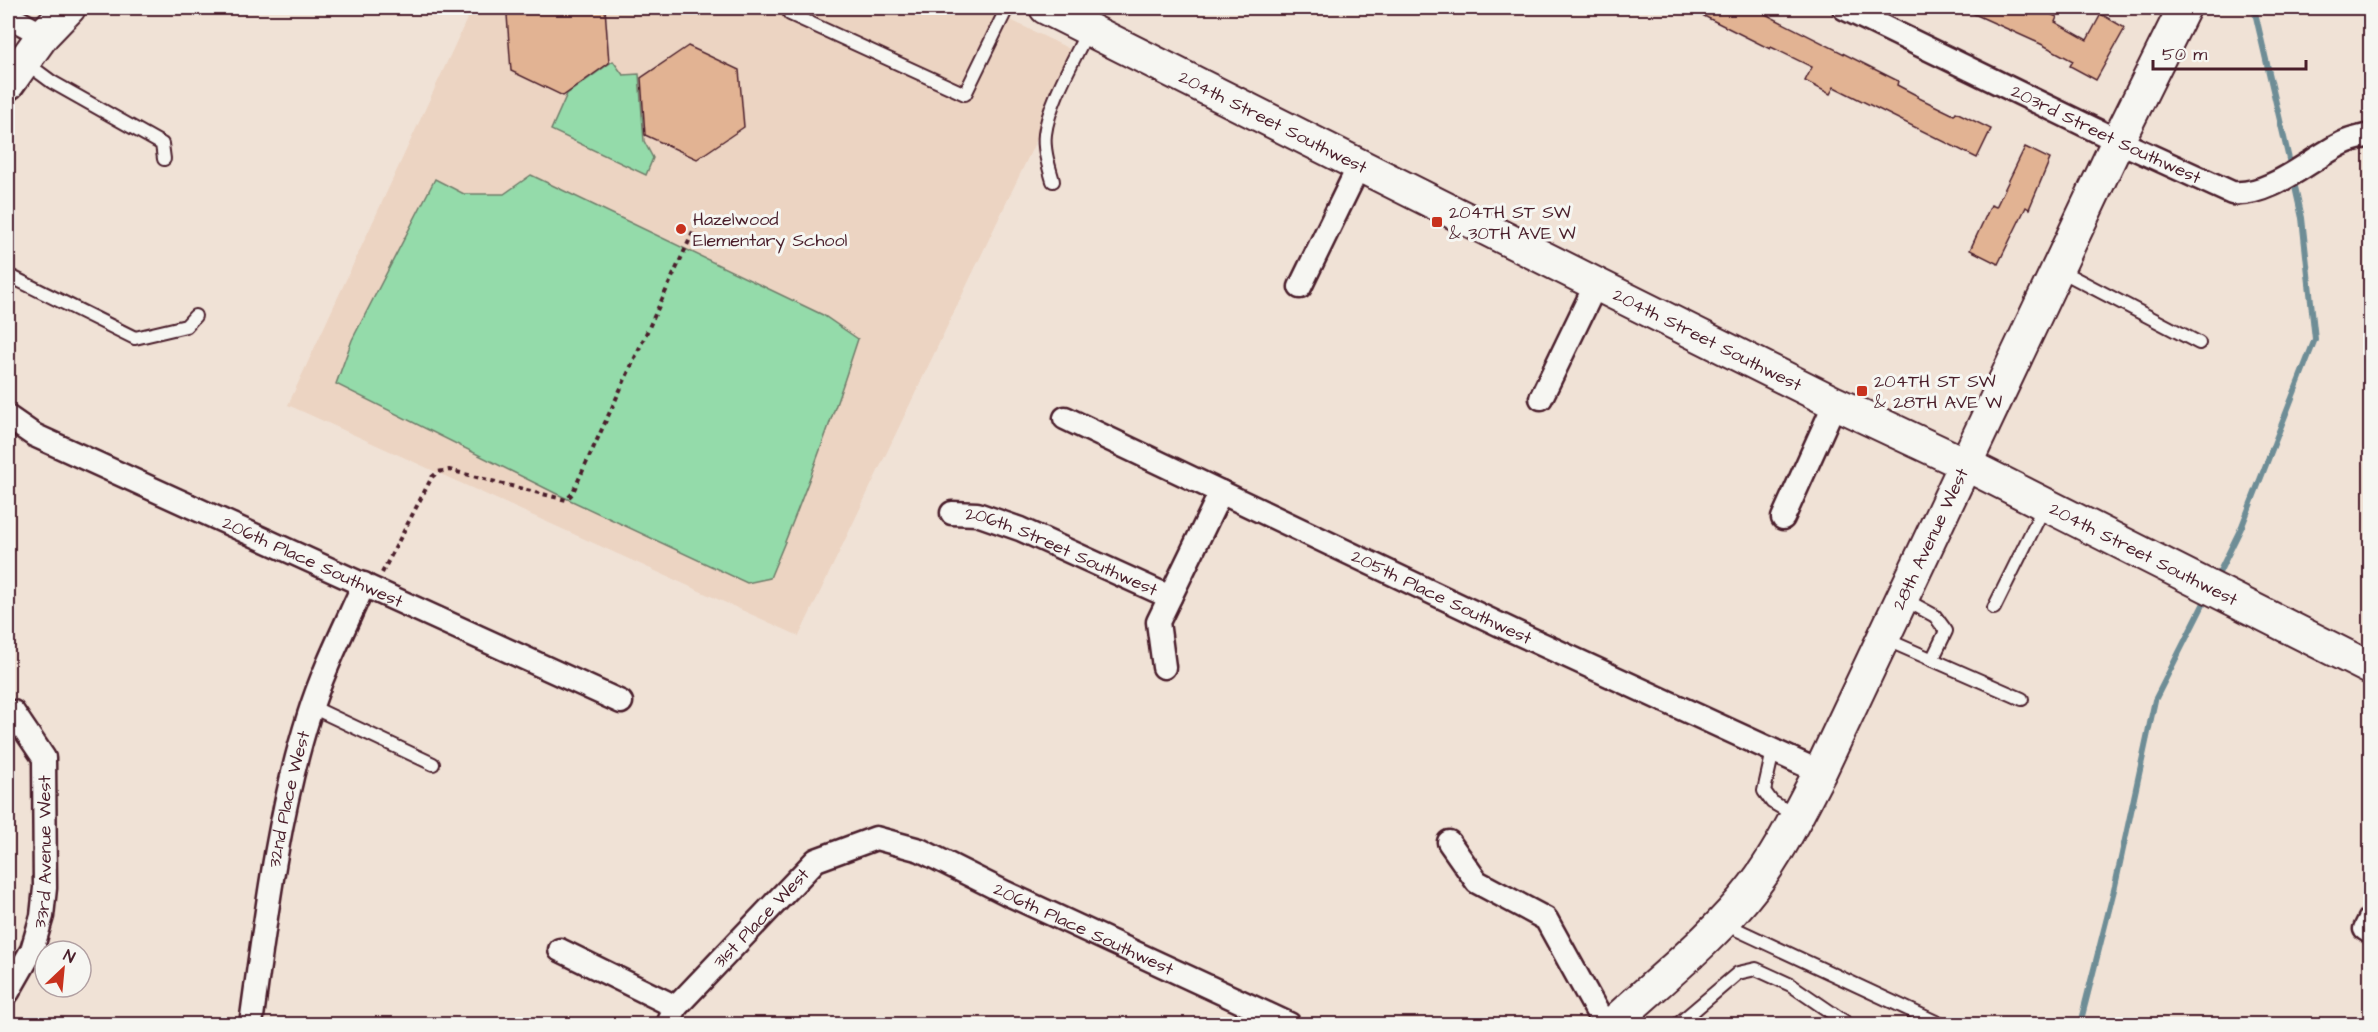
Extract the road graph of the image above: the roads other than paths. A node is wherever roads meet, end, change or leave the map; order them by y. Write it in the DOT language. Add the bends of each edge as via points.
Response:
graph roads {
  1 [pos="69,8"];
  2 [pos="787,8"];
  3 [pos="1007,8"];
  4 [pos="1046,8"];
  5 [pos="1844,8"];
  6 [pos="2184,8"];
  7 [pos="8,16"];
  8 [pos="1088,29"];
  9 [pos="44,34"];
  10 [pos="16,73"];
  11 [pos="2370,135"];
  12 [pos="2118,141"];
  13 [pos="164,159"];
  14 [pos="1359,166"];
  15 [pos="1053,181"];
  16 [pos="2058,269"];
  17 [pos="8,275"];
  18 [pos="1596,284"];
  19 [pos="1300,287"];
  20 [pos="195,316"];
  21 [pos="2199,343"];
  22 [pos="1541,398"];
  23 [pos="1835,402"];
  24 [pos="8,417"];
  25 [pos="1065,418"];
  26 [pos="1967,465"];
  27 [pos="1221,492"];
  28 [pos="2046,504"];
  29 [pos="952,513"];
  30 [pos="1783,518"];
  31 [pos="364,584"];
  32 [pos="1170,597"];
  33 [pos="1903,598"];
  34 [pos="1994,608"];
  35 [pos="1884,639"];
  36 [pos="1932,660"];
  37 [pos="1164,667"];
  38 [pos="2370,668"];
  39 [pos="2022,699"];
  40 [pos="621,702"];
  41 [pos="312,707"];
  42 [pos="13,712"];
  43 [pos="1773,751"];
  44 [pos="434,764"];
  45 [pos="1820,772"];
  46 [pos="1797,816"];
  47 [pos="876,838"];
  48 [pos="1449,842"];
  49 [pos="1722,922"];
  50 [pos="560,950"];
  51 [pos="8,992"];
  52 [pos="672,1016"];
  53 [pos="250,1024"];
  54 [pos="1289,1024"];
  55 [pos="1604,1024"];
  56 [pos="1612,1024"];
  57 [pos="1678,1024"];
  58 [pos="1848,1024"];
  59 [pos="1940,1024"];
  1 -- 9 [label="street"];
  2 -- 3 [label="lane" via="790,14 965,94"];
  4 -- 8 [label="street, 204th Street Southwest"];
  5 -- 12 [label="street, 203rd Street Southwest"];
  6 -- 12 [label="street, 28th Avenue West"];
  7 -- 9 [label="street"];
  8 -- 14 [label="street, 204th Street Southwest"];
  8 -- 15 [label="lane" via="1055,100 1044,135"];
  9 -- 10 [label="street"];
  10 -- 13 [label="lane" via="52,82 162,144"];
  11 -- 12 [label="street, 203rd Street Southwest" via="2345,142 2262,190 2245,195 2232,194"];
  12 -- 16 [label="street, 28th Avenue West"];
  14 -- 18 [label="street, 204th Street Southwest"];
  14 -- 19 [label="street"];
  16 -- 21 [label="lane"];
  16 -- 26 [label="street, 28th Avenue West"];
  17 -- 20 [label="lane" via="135,338 186,326"];
  18 -- 22 [label="street"];
  18 -- 23 [label="street, 204th Street Southwest"];
  23 -- 26 [label="street, 204th Street Southwest"];
  23 -- 30 [label="street"];
  24 -- 31 [label="street, 206th Place Southwest" via="34,435"];
  25 -- 27 [label="street, 205th Place Southwest"];
  26 -- 28 [label="street, 204th Street Southwest"];
  26 -- 33 [label="street, 28th Avenue West"];
  27 -- 32 [label="street"];
  27 -- 43 [label="street, 205th Place Southwest"];
  28 -- 34 [label="lane"];
  28 -- 38 [label="street, 204th Street Southwest"];
  29 -- 32 [label="street, 206th Street Southwest" via="977,514 1020,529"];
  31 -- 40 [label="street, 206th Place Southwest"];
  31 -- 41 [label="street, 32nd Place West"];
  32 -- 37 [label="street" via="1158,622"];
  33 -- 35 [label="street, 28th Avenue West"];
  33 -- 36 [label="lane" via="1935,616 1946,631"];
  35 -- 36 [label="lane"];
  35 -- 45 [label="street, 28th Avenue West"];
  36 -- 39 [label="lane"];
  41 -- 44 [label="lane"];
  41 -- 53 [label="street, 32nd Place West" via="286,807"];
  42 -- 51 [label="street, 33rd Avenue West" via="44,758 45,888 32,950"];
  43 -- 45 [label="street, 205th Place Southwest"];
  43 -- 46 [label="lane" via="1764,791 1772,802"];
  45 -- 46 [label="street, 28th Avenue West"];
  46 -- 49 [label="street, 28th Avenue West" via="1754,886"];
  47 -- 52 [label="street, 31st Place West" via="816,860"];
  47 -- 54 [label="street, 206th Place Southwest" via="920,850"];
  48 -- 55 [label="street" via="1477,882 1546,919"];
  49 -- 56 [label="street, 28th Avenue West"];
  49 -- 59 [label="lane"];
  50 -- 52 [label="street"];
  57 -- 58 [label="lane" via="1738,973 1756,969 1791,985"];
}
